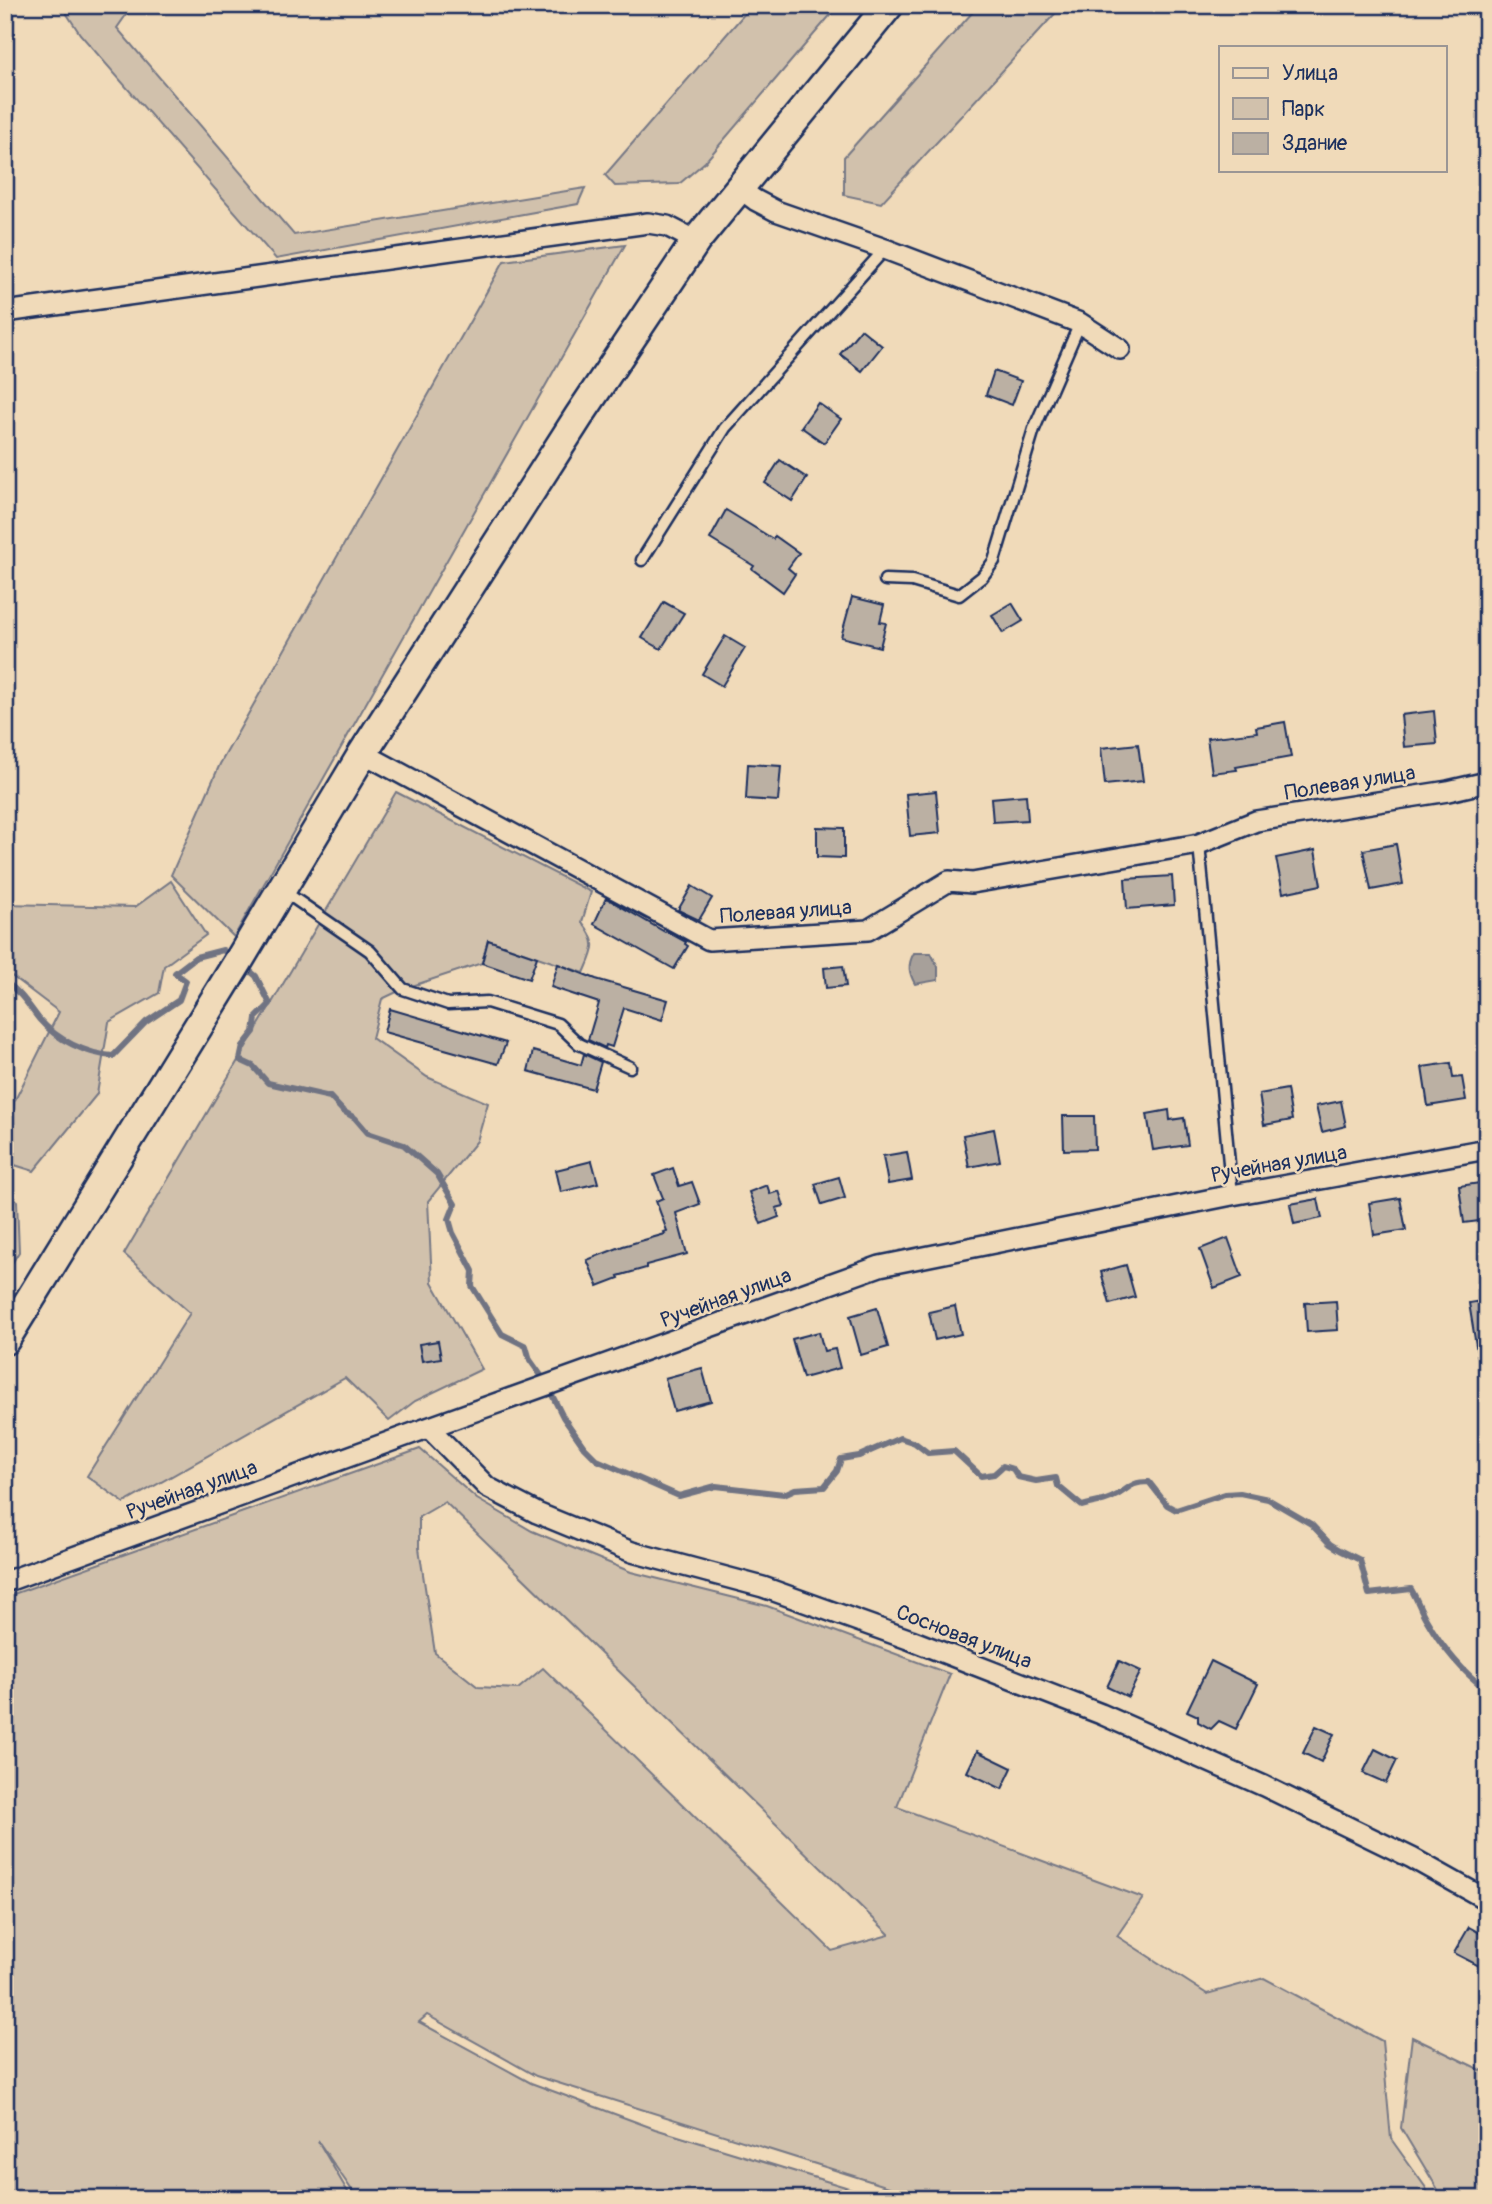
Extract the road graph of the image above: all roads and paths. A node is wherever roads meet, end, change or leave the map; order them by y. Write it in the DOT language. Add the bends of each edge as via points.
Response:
graph roads {
  1 [pos="890,5"];
  2 [pos="739,188"];
  3 [pos="695,241"];
  4 [pos="885,249"];
  5 [pos="5,312"];
  6 [pos="1080,323"];
  7 [pos="1120,349"];
  8 [pos="642,560"];
  9 [pos="885,580"];
  10 [pos="363,753"];
  11 [pos="1487,782"];
  12 [pos="1199,844"];
  13 [pos="282,890"];
  14 [pos="630,1067"];
  15 [pos="1487,1149"];
  16 [pos="1232,1195"];
  17 [pos="5,1340"];
  18 [pos="429,1428"];
  19 [pos="5,1582"];
  20 [pos="1487,1900"];
  1 -- 2 [label="main road"];
  2 -- 3 [label="main road"];
  2 -- 4 [label="street" via="776,211"];
  3 -- 5 [label="street" via="667,226 648,223"];
  3 -- 10 [label="main road"];
  4 -- 6 [label="street"];
  4 -- 8 [label="lane" via="725,428"];
  6 -- 7 [label="street"];
  6 -- 9 [label="lane" via="1034,429 994,561 982,577 959,595 912,581"];
  10 -- 12 [label="street, Полевая улица" via="709,940 868,930 949,881 972,883"];
  10 -- 13 [label="main road"];
  11 -- 12 [label="street, Полевая улица" via="1256,821"];
  12 -- 16 [label="lane"];
  13 -- 14 [label="lane" via="370,951 403,989 448,1004 487,1002 558,1024 579,1044"];
  13 -- 17 [label="main road"];
  15 -- 16 [label="street, Ручейная улица"];
  16 -- 18 [label="street, Ручейная улица" via="880,1266"];
  18 -- 19 [label="street, Ручейная улица"];
  18 -- 20 [label="street, Сосновая улица" via="487,1487 537,1513 632,1552 763,1587 1101,1714 1264,1786"];
}
